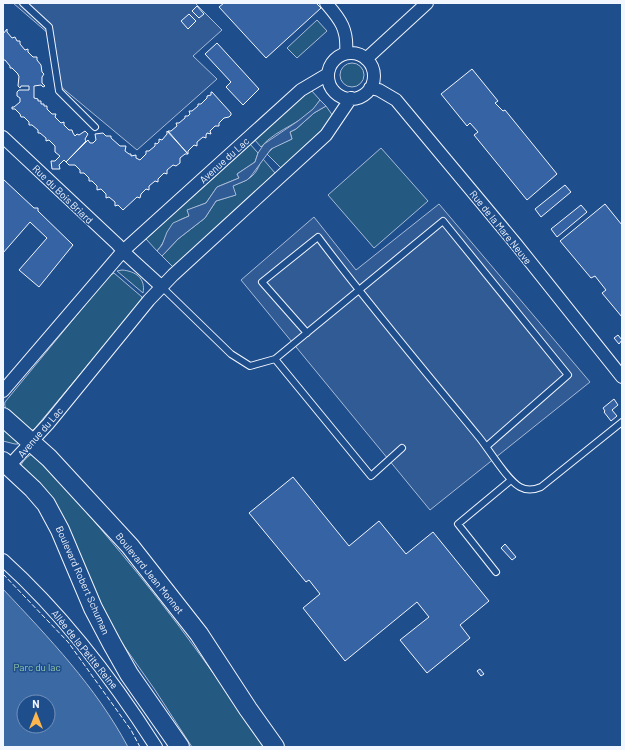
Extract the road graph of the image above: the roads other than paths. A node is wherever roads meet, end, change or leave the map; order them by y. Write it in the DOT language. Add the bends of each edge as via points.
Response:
graph roads {
  1 [pos="23,3"];
  2 [pos="326,3"];
  3 [pos="427,3"];
  4 [pos="346,53"];
  5 [pos="366,59"];
  6 [pos="328,74"];
  7 [pos="370,88"];
  8 [pos="351,98"];
  9 [pos="95,127"];
  10 [pos="3,137"];
  11 [pos="123,251"];
  12 [pos="162,287"];
  13 [pos="359,290"];
  14 [pos="307,333"];
  15 [pos="275,359"];
  16 [pos="622,377"];
  17 [pos="3,391"];
  18 [pos="3,417"];
  19 [pos="622,422"];
  20 [pos="31,443"];
  21 [pos="487,446"];
  22 [pos="402,448"];
  23 [pos="6,464"];
  24 [pos="511,480"];
  25 [pos="3,560"];
  26 [pos="496,572"];
  27 [pos="156,747"];
  28 [pos="180,747"];
  29 [pos="275,747"];
  1 -- 9 [label="lane" via="49,27 59,91"];
  2 -- 4 [label="street" via="344,27"];
  3 -- 5 [label="street"];
  4 -- 5 [label="street" via="359,54"];
  4 -- 6 [label="street" via="332,62"];
  5 -- 7 [label="street" via="371,64 373,72"];
  6 -- 8 [label="street" via="332,89 343,97"];
  6 -- 11 [label="street, Avenue du Lac" via="301,90"];
  7 -- 8 [label="street" via="365,94"];
  7 -- 16 [label="street, Rue de la Mare Neuve" via="396,100"];
  8 -- 12 [label="street, Avenue du Lac" via="326,134"];
  10 -- 11 [label="street, Rue du Bois Briard"];
  11 -- 12 [label="street"];
  11 -- 17 [label="street, Avenue du Lac"];
  12 -- 15 [label="lane" via="231,354 250,366"];
  12 -- 20 [label="street, Avenue du Lac"];
  13 -- 14 [label="lane"];
  13 -- 14 [label="lane" via="318,236 262,282"];
  13 -- 21 [label="lane"];
  13 -- 21 [label="lane" via="443,221 568,375"];
  14 -- 15 [label="lane"];
  15 -- 22 [label="lane" via="371,476"];
  18 -- 20 [label="main road, Boulevard Jean Monnet"];
  19 -- 24 [label="lane" via="541,487 532,490 521,488"];
  20 -- 23 [label="street, Avenue du Lac"];
  20 -- 29 [label="main road, Boulevard Jean Monnet" via="49,458 130,546 199,634"];
  21 -- 24 [label="lane"];
  23 -- 28 [label="main road, Boulevard Robert Schuman" via="46,504 112,644 129,674"];
  24 -- 26 [label="lane" via="458,524"];
  25 -- 27 [label="street, Allée de la Petite Reine" via="46,601 82,642 118,689"];
}
